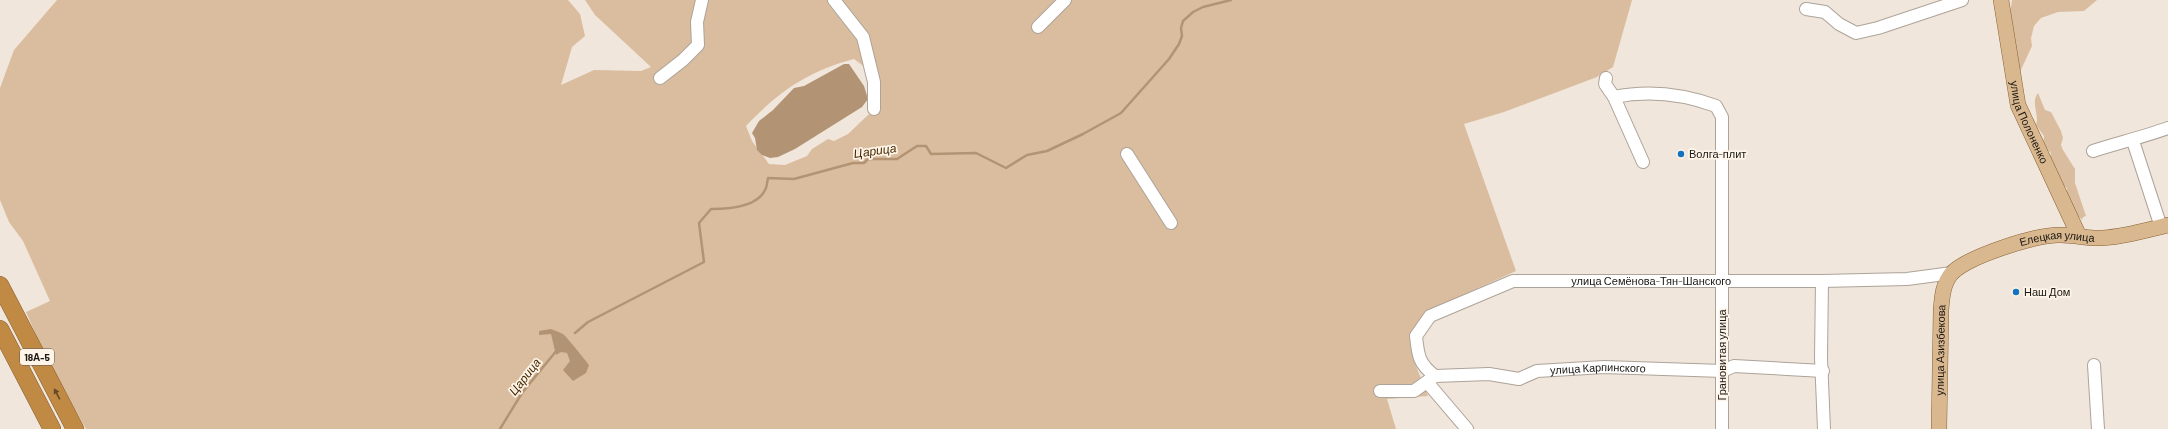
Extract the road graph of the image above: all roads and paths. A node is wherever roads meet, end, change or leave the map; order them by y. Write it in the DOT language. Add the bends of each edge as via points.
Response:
graph roads {
  1 [pos="702,0"];
  2 [pos="834,0"];
  3 [pos="1065,0"];
  4 [pos="1962,0"];
  5 [pos="2001,0"];
  6 [pos="1806,8"];
  7 [pos="1038,27"];
  8 [pos="660,78"];
  9 [pos="1606,78"];
  10 [pos="1614,97"];
  11 [pos="874,109"];
  12 [pos="2168,128"];
  13 [pos="2133,141"];
  14 [pos="2093,151"];
  15 [pos="1127,154"];
  16 [pos="1643,162"];
  17 [pos="2066,212"];
  18 [pos="1171,223"];
  19 [pos="2165,226"];
  20 [pos="2047,236"];
  21 [pos="2079,236"];
  22 [pos="1952,274"];
  23 [pos="1722,281"];
  24 [pos="1822,281"];
  25 [pos="0,285"];
  26 [pos="0,330"];
  27 [pos="2094,365"];
  28 [pos="1823,370"];
  29 [pos="1723,371"];
  30 [pos="1431,379"];
  31 [pos="1380,391"];
  32 [pos="52,429"];
  33 [pos="75,429"];
  34 [pos="1467,429"];
  35 [pos="1722,429"];
  36 [pos="1824,429"];
  37 [pos="1939,429"];
  38 [pos="2098,429"];
  1 -- 8 [label="street" via="697,22 698,45"];
  2 -- 11 [label="street" via="863,37 874,82"];
  3 -- 7 [label="street"];
  4 -- 6 [label="street" via="1856,33 1839,24 1825,12"];
  5 -- 17 [label="main road, улица Полоненко" via="2018,105"];
  9 -- 10 [label="street" via="1605,84"];
  10 -- 16 [label="street"];
  10 -- 23 [label="street, Грановитая улица" via="1634,93 1659,93 1702,100 1716,106 1722,117"];
  12 -- 13 [label="street"];
  13 -- 14 [label="street" via="2126,140"];
  13 -- 19 [label="street"];
  15 -- 18 [label="street"];
  17 -- 20 [label="main road" via="2060,225"];
  17 -- 21 [label="main road, улица Полоненко"];
  19 -- 21 [label="main road, Елецкая улица" via="2103,238"];
  20 -- 21 [label="main road, Елецкая улица"];
  20 -- 22 [label="main road, Елецкая улица" via="1990,252 1973,259"];
  22 -- 24 [label="street, улица Семёнова-Тян-Шанского" via="1907,279"];
  22 -- 37 [label="main road, улица Азизбекова" via="1943,293 1941,310"];
  23 -- 24 [label="street, улица Семёнова-Тян-Шанского"];
  23 -- 29 [label="street, Грановитая улица"];
  23 -- 30 [label="street, улица Семёнова-Тян-Шанского" via="1513,281 1430,316 1416,336 1418,354"];
  24 -- 28 [label="street"];
  33 -- 25 [label="highway, 18А-5, one-way"];
  26 -- 32 [label="highway, 18А-5"];
  27 -- 38 [label="street"];
  28 -- 29 [label="street, улица Карпинского" via="1734,366"];
  28 -- 36 [label="street"];
  29 -- 30 [label="street, улица Карпинского" via="1604,367 1537,371 1519,379 1489,374"];
  29 -- 35 [label="street, Грановитая улица"];
  30 -- 31 [label="street, улица Карпинского" via="1414,391"];
  30 -- 34 [label="street, улица Семёнова-Тян-Шанского"];
}
